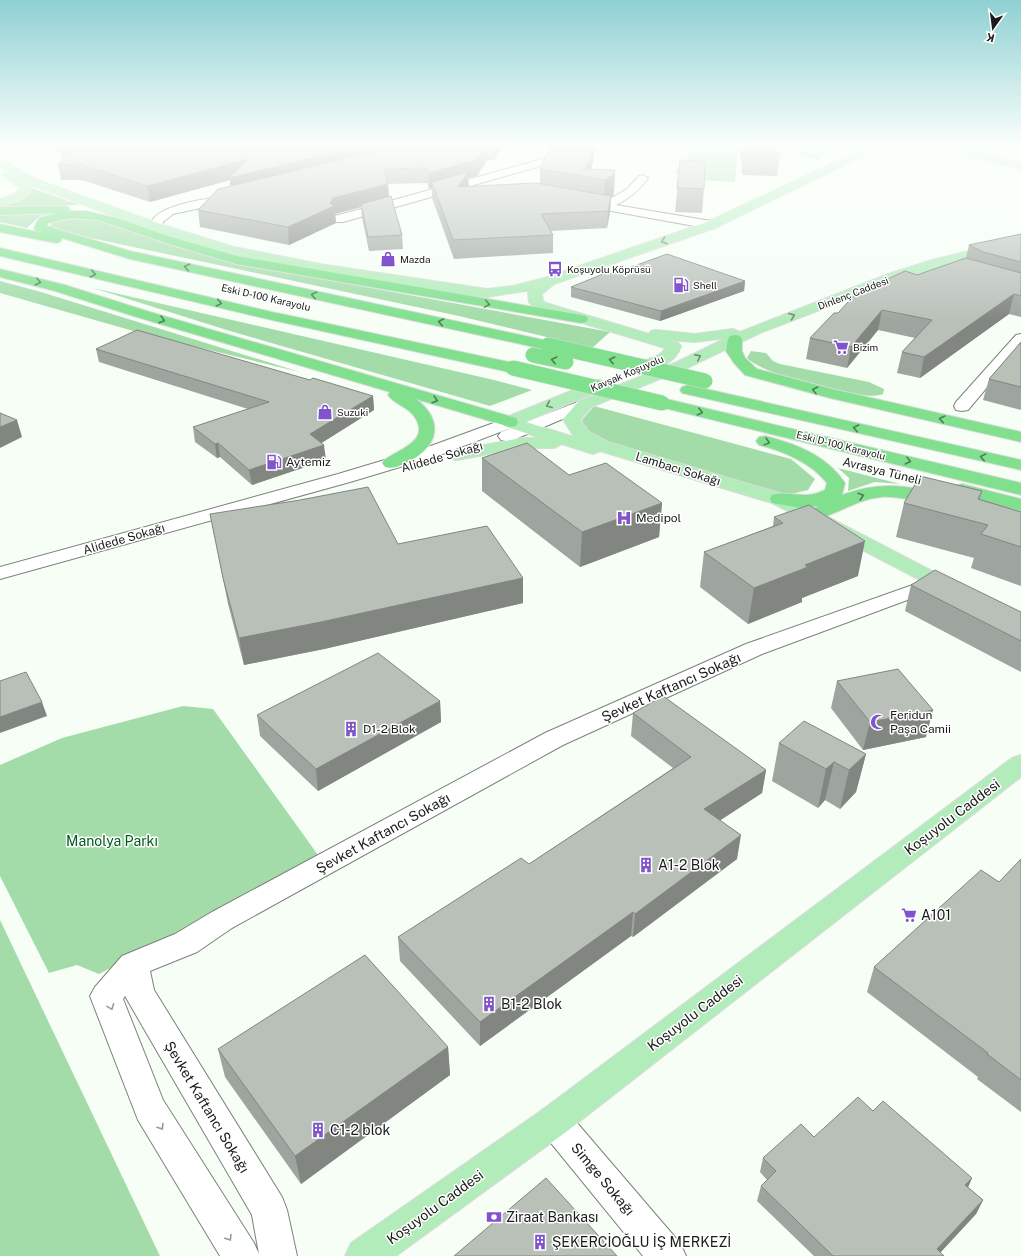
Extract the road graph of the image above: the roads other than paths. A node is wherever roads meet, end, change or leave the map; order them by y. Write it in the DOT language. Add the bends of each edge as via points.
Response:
graph roads {
  1 [pos="98,205"];
  2 [pos="198,205"];
  3 [pos="389,205"];
  4 [pos="592,205"];
  5 [pos="609,205"];
  6 [pos="754,205"];
  7 [pos="604,207"];
  8 [pos="0,211"];
  9 [pos="131,216"];
  10 [pos="339,219"];
  11 [pos="711,225"];
  12 [pos="157,226"];
  13 [pos="0,228"];
  14 [pos="0,237"];
  15 [pos="1021,242"];
  16 [pos="61,251"];
  17 [pos="0,252"];
  18 [pos="130,255"];
  19 [pos="92,258"];
  20 [pos="937,263"];
  21 [pos="960,270"];
  22 [pos="0,273"];
  23 [pos="549,281"];
  24 [pos="580,319"];
  25 [pos="623,330"];
  26 [pos="755,330"];
  27 [pos="1021,338"];
  28 [pos="735,339"];
  29 [pos="281,355"];
  30 [pos="585,404"];
  31 [pos="962,406"];
  32 [pos="655,407"];
  33 [pos="510,422"];
  34 [pos="528,428"];
  35 [pos="1021,436"];
  36 [pos="790,448"];
  37 [pos="1021,452"];
  38 [pos="457,455"];
  39 [pos="610,455"];
  40 [pos="391,463"];
  41 [pos="1021,465"];
  42 [pos="1021,489"];
  43 [pos="294,492"];
  44 [pos="779,499"];
  45 [pos="1021,505"];
  46 [pos="812,516"];
  47 [pos="1021,517"];
  48 [pos="71,554"];
  49 [pos="0,566"];
  50 [pos="0,573"];
  51 [pos="939,582"];
  52 [pos="966,597"];
  53 [pos="1021,764"];
  54 [pos="133,965"];
  55 [pos="554,1121"];
  56 [pos="241,1256"];
  57 [pos="278,1256"];
  58 [pos="364,1256"];
  59 [pos="667,1256"];
  1 -- 9 [label="main road"];
  2 -- 12 [label="street" via="169,211 156,221"];
  3 -- 10 [label="street"];
  4 -- 7 [label="street"];
  5 -- 7 [label="street"];
  6 -- 11 [label="main road"];
  7 -- 11 [label="street"];
  8 -- 9 [label="highway" via="90,209"];
  9 -- 12 [label="main road"];
  11 -- 23 [label="main road, one-way"];
  12 -- 23 [label="main road" via="199,241 284,261 471,292 513,290"];
  13 -- 18 [label="highway"];
  14 -- 16 [label="highway"];
  15 -- 20 [label="main road, Dinlenç Caddesi"];
  17 -- 32 [label="highway, Eski D-100 Karayolu, one-way"];
  18 -- 24 [label="highway, one-way" via="40,228 43,221 50,218 75,214 97,215 236,260"];
  37 -- 18 [label="highway, one-way, bridge" via="548,345"];
  41 -- 19 [label="highway, Eski D-100 Karayolu, one-way, bridge"];
  20 -- 21 [label="street"];
  26 -- 20 [label="main road, Dinlenç Caddesi, one-way" via="893,277"];
  22 -- 29 [label="highway, one-way" via="60,288"];
  23 -- 24 [label="main road, Kavşak Koşuyolu" via="535,293 536,302"];
  24 -- 25 [label="main road, Kavşak Koşuyolu"];
  25 -- 26 [label="main road" via="695,338"];
  25 -- 33 [label="main road, Kavşak Koşuyolu, one-way" via="673,346 671,353 663,359"];
  26 -- 28 [label="main road, Kavşak Koşuyolu"];
  27 -- 31 [label="street"];
  30 -- 28 [label="main road, Kavşak Koşuyolu, one-way" via="682,365"];
  35 -- 28 [label="highway, one-way" via="830,394 751,372 734,351"];
  29 -- 33 [label="highway, one-way"];
  29 -- 40 [label="highway" via="390,392 414,405 427,423 427,433 421,444"];
  30 -- 34 [label="street, Alidede Sokağı"];
  30 -- 44 [label="main road, Lambacı Sokağı" via="572,419 574,428 589,441"];
  32 -- 36 [label="highway, Avrasya Tüneli, one-way"];
  32 -- 42 [label="highway, Eski D-100 Karayolu, one-way"];
  33 -- 34 [label="main road"];
  33 -- 40 [label="street, Alidede Sokağı" via="460,442"];
  34 -- 38 [label="street, Alidede Sokağı"];
  34 -- 39 [label="main road"];
  36 -- 44 [label="highway" via="828,472 836,482 834,493 820,501 804,504"];
  36 -- 45 [label="highway, Avrasya Tüneli"];
  38 -- 39 [label="main road" via="547,441"];
  38 -- 43 [label="street, Alidede Sokağı"];
  39 -- 46 [label="main road, Lambacı Sokağı" via="792,514"];
  40 -- 43 [label="street, Alidede Sokağı"];
  43 -- 48 [label="street, Alidede Sokağı"];
  44 -- 46 [label="main road, Lambacı Sokağı"];
  46 -- 47 [label="highway, one-way" via="861,495 882,491 906,492"];
  46 -- 51 [label="main road, Lambacı Sokağı"];
  48 -- 49 [label="street"];
  48 -- 50 [label="street"];
  51 -- 52 [label="main road, Lambacı Sokağı"];
  51 -- 54 [label="street, Şevket Kaftancı Sokağı" via="754,649 554,739 222,920 186,943"];
  53 -- 55 [label="main road, Koşuyolu Caddesi"];
  54 -- 56 [label="street, one-way" via="106,996 150,1109"];
  54 -- 57 [label="street, Şevket Kaftancı Sokağı" via="139,993 269,1210"];
  55 -- 58 [label="main road, Koşuyolu Caddesi"];
  55 -- 59 [label="street, Simge Sokağı"];
}
